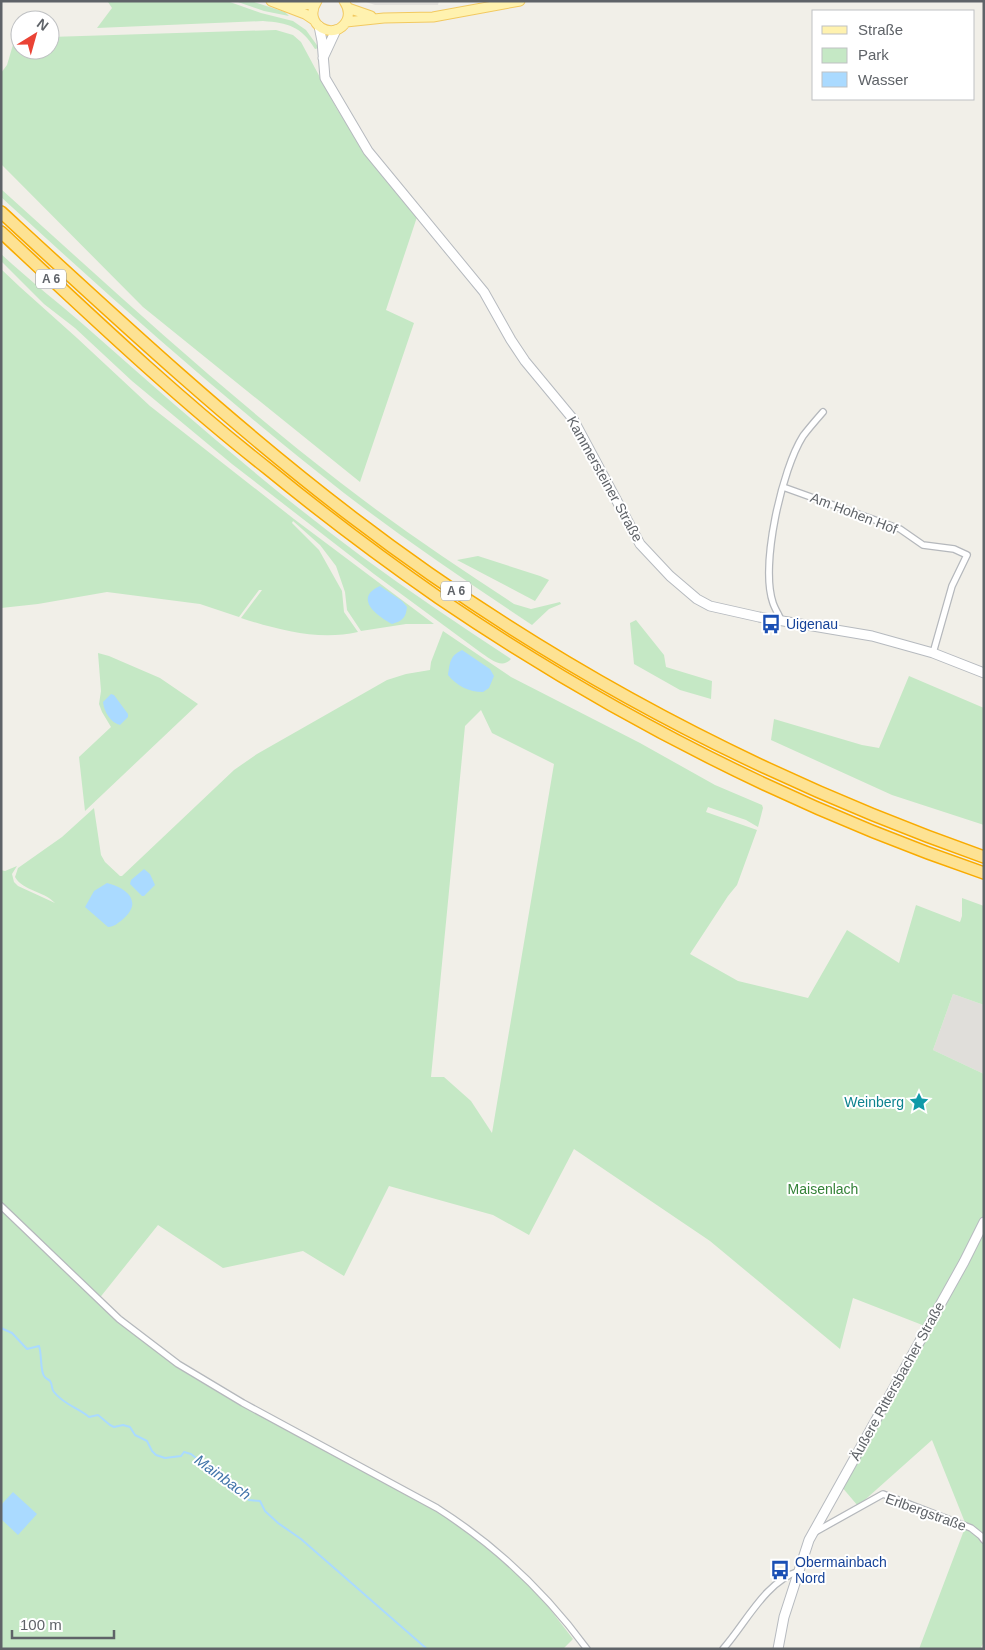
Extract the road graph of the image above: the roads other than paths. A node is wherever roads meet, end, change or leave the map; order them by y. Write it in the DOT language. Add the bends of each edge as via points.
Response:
graph roads {
  1 [pos="271,1"];
  2 [pos="520,1"];
  3 [pos="316,2"];
  4 [pos="281,4"];
  5 [pos="346,4"];
  6 [pos="384,18"];
  7 [pos="346,22"];
  8 [pos="316,23"];
  9 [pos="336,30"];
  10 [pos="323,58"];
  11 [pos="1,212"];
  12 [pos="1,232"];
  13 [pos="823,412"];
  14 [pos="783,487"];
  15 [pos="781,620"];
  16 [pos="933,653"];
  17 [pos="984,673"];
  18 [pos="984,857"];
  19 [pos="984,873"];
  20 [pos="1,1206"];
  21 [pos="984,1222"];
  22 [pos="811,1536"];
  23 [pos="984,1540"];
  24 [pos="799,1571"];
  25 [pos="587,1649"];
  26 [pos="724,1649"];
  27 [pos="778,1649"];
  1 -- 4 [label="main road"];
  2 -- 6 [label="main road" via="433,17"];
  3 -- 4 [label="main road"];
  3 -- 8 [label="main road" via="312,14"];
  4 -- 8 [label="main road"];
  5 -- 6 [label="main road" via="365,14"];
  5 -- 7 [label="main road" via="349,12"];
  6 -- 7 [label="main road"];
  7 -- 9 [label="main road"];
  8 -- 9 [label="main road" via="327,30"];
  8 -- 10 [label="street, Kammersteiner Straße"];
  9 -- 10 [label="street"];
  10 -- 15 [label="street, Kammersteiner Straße" via="325,78 368,151 484,292 525,361 573,419 640,544 697,599 710,606"];
  11 -- 18 [label="highway, A 6" via="207,398 293,470 399,551 494,616 609,687 774,772 908,830"];
  12 -- 19 [label="highway, A 6" via="169,386 265,468 397,568 495,635 590,693 720,762 857,825"];
  13 -- 14 [label="street" via="803,436"];
  14 -- 15 [label="street" via="768,564 772,602"];
  14 -- 16 [label="street, Am Hohen Hof" via="900,528 923,545 954,549 967,556 952,586"];
  15 -- 16 [label="street, Kammersteiner Straße" via="872,636"];
  16 -- 17 [label="street, Kammersteiner Straße"];
  20 -- 25 [label="street" via="119,1319 194,1375 462,1524 521,1574"];
  21 -- 22 [label="street, Äußere Rittersbacher Straße"];
  22 -- 23 [label="street, Erlbergstraße" via="883,1494 971,1528"];
  22 -- 24 [label="street, Äußere Rittersbacher Straße"];
  24 -- 26 [label="street" via="770,1588"];
  24 -- 27 [label="street, Äußere Rittersbacher Straße" via="784,1617"];
}
